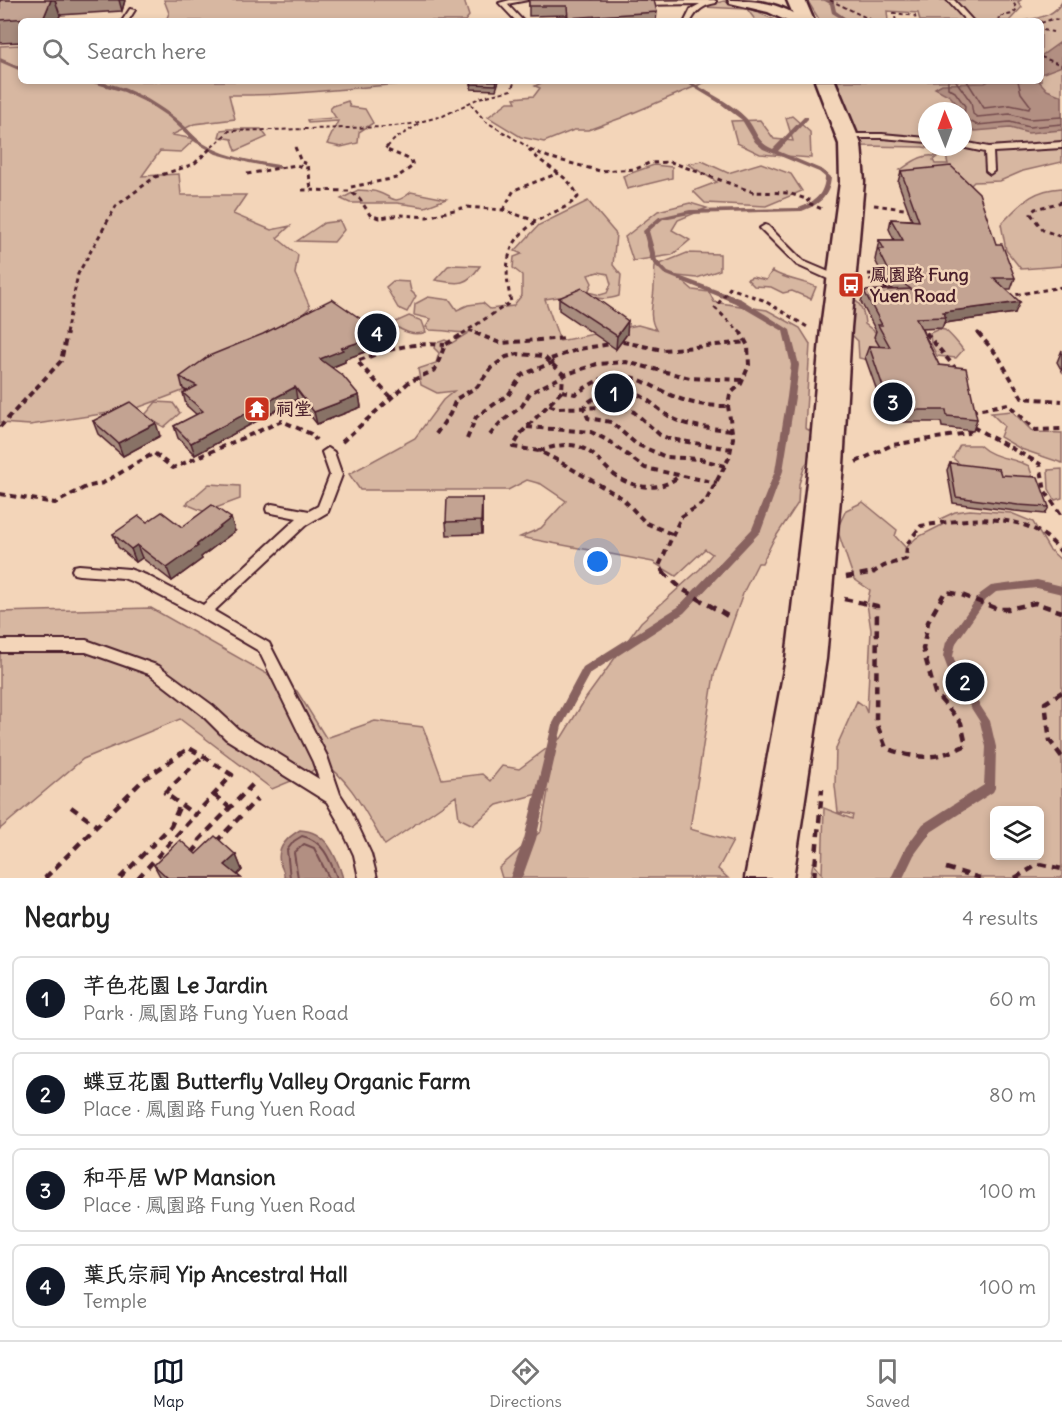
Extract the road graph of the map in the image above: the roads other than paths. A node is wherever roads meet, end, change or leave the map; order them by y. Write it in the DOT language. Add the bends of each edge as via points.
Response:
graph roads {
  1 [pos="525,0"];
  2 [pos="734,0"];
  3 [pos="796,0"];
  4 [pos="950,0"];
  5 [pos="717,1"];
  6 [pos="500,2"];
  7 [pos="633,3"];
  8 [pos="132,10"];
  9 [pos="127,18"];
  10 [pos="517,18"];
  11 [pos="689,18"];
  12 [pos="791,18"];
  13 [pos="804,18"];
  14 [pos="967,18"];
  15 [pos="826,84"];
  16 [pos="848,136"];
  17 [pos="918,139"];
  18 [pos="1062,145"];
  19 [pos="972,147"];
  20 [pos="989,150"];
  21 [pos="990,171"];
  22 [pos="765,228"];
  23 [pos="849,280"];
  24 [pos="328,452"];
  25 [pos="272,509"];
  26 [pos="311,516"];
  27 [pos="79,570"];
  28 [pos="204,612"];
  29 [pos="0,646"];
  30 [pos="333,797"];
  31 [pos="368,878"];
  32 [pos="769,878"];
  1 -- 6 [label="lane"];
  2 -- 12 [label="street"];
  3 -- 13 [label="street"];
  4 -- 14 [label="lane"];
  5 -- 7 [label="lane"];
  5 -- 11 [label="lane" via="702,4"];
  6 -- 10 [label="lane"];
  8 -- 9 [label="lane"];
  15 -- 16 [label="street"];
  16 -- 17 [label="lane"];
  16 -- 23 [label="street" via="852,182 836,206"];
  18 -- 20 [label="lane"];
  19 -- 20 [label="lane"];
  20 -- 21 [label="lane"];
  22 -- 23 [label="lane" via="800,263"];
  23 -- 32 [label="street" via="806,659"];
  24 -- 26 [label="lane" via="336,475 323,509"];
  25 -- 26 [label="lane"];
  26 -- 28 [label="lane"];
  27 -- 28 [label="lane" via="124,573"];
  28 -- 30 [label="lane" via="263,641 321,761"];
  29 -- 30 [label="lane" via="86,646 154,670 232,734"];
  30 -- 31 [label="lane" via="362,855"];
}
